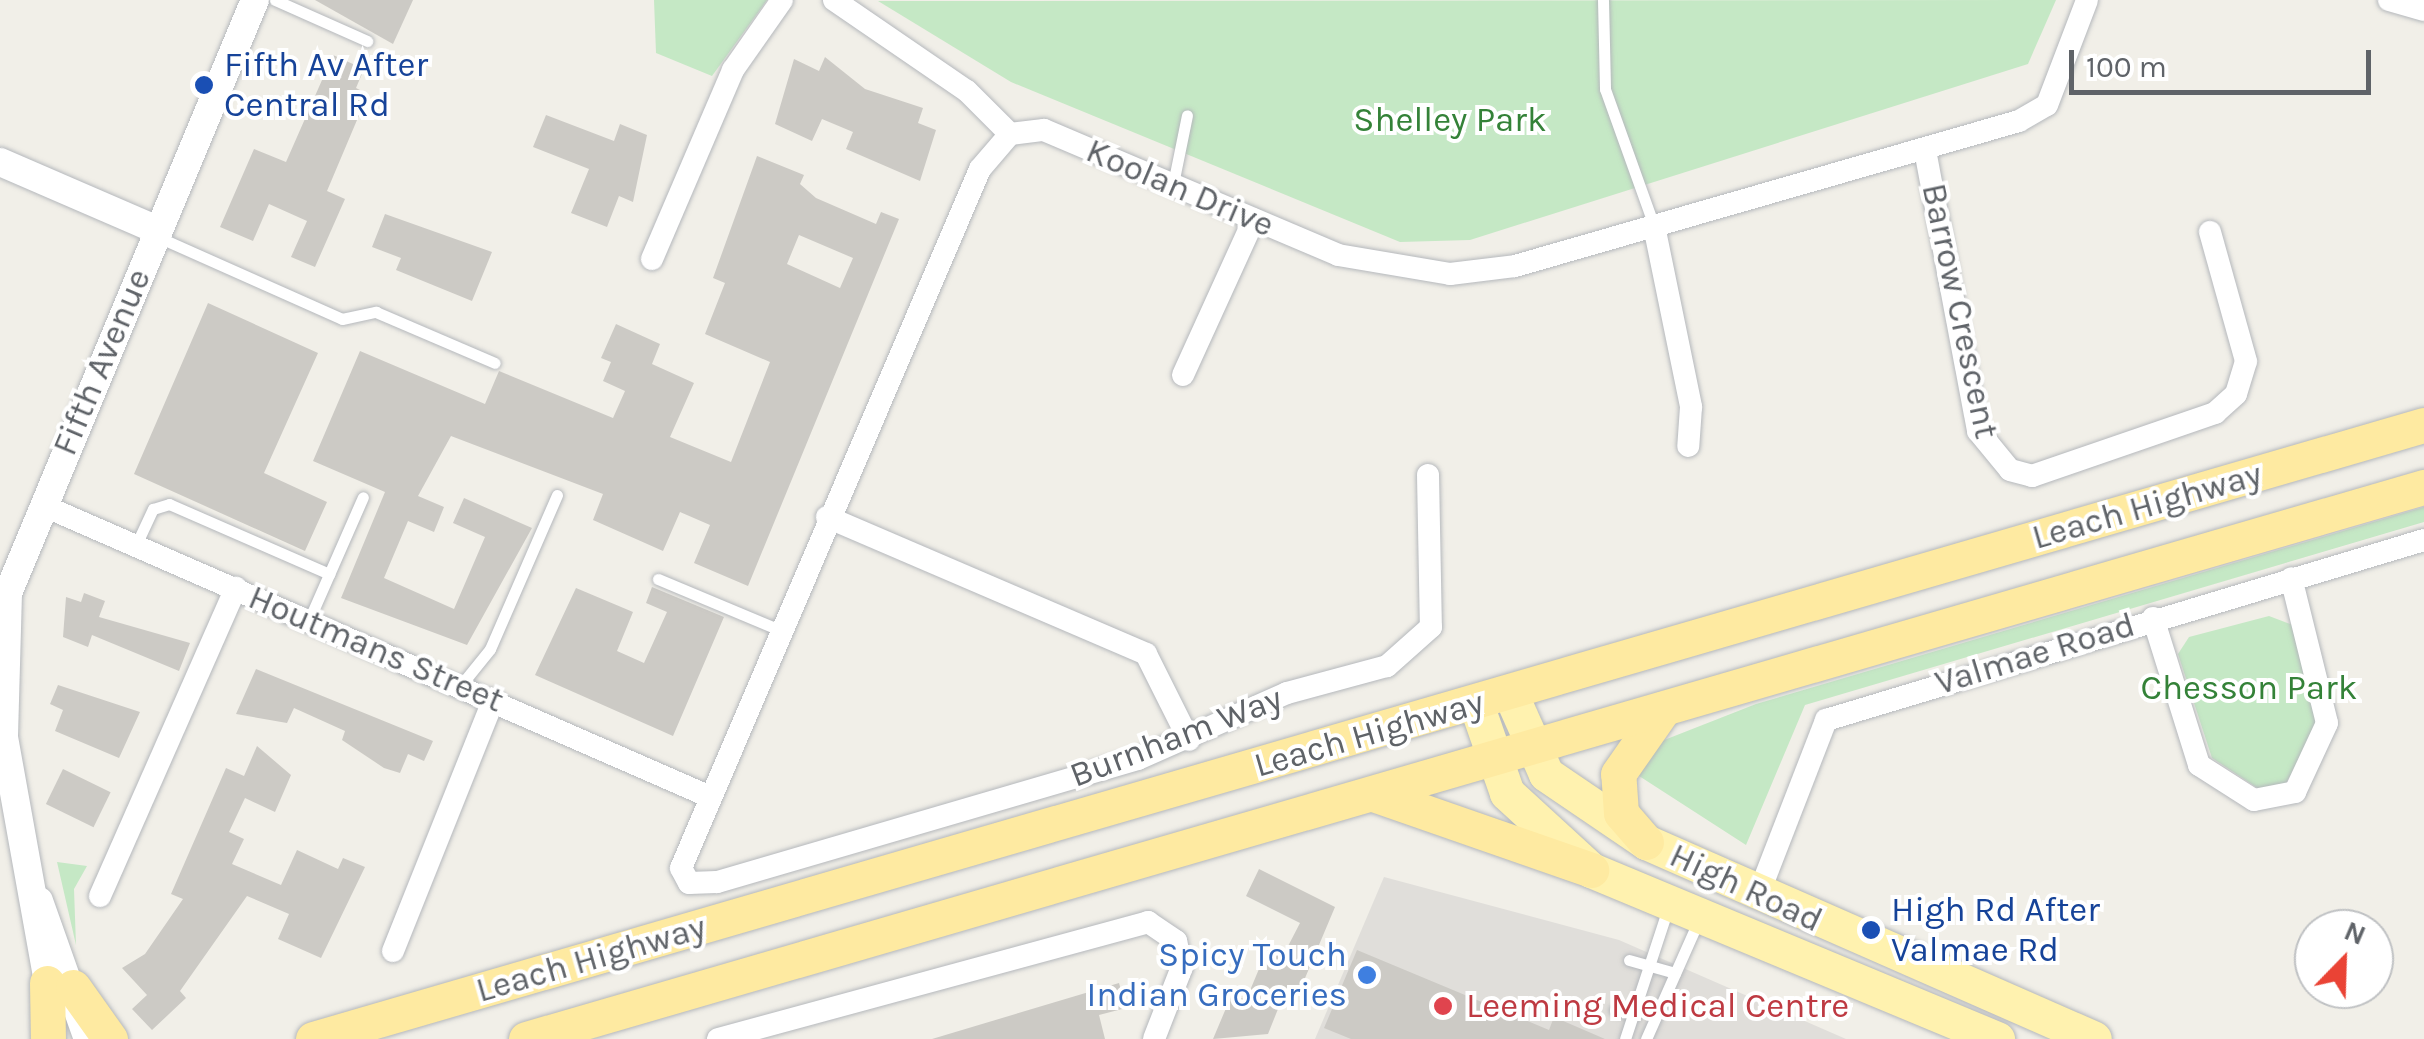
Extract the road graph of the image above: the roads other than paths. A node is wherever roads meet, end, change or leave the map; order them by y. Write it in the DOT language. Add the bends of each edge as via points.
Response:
graph roads {
  1 [pos="256,0"];
  2 [pos="275,0"];
  3 [pos="782,0"];
  4 [pos="834,0"];
  5 [pos="1603,0"];
  6 [pos="2088,0"];
  7 [pos="2389,0"];
  8 [pos="2424,10"];
  9 [pos="366,40"];
  10 [pos="1187,115"];
  11 [pos="1010,134"];
  12 [pos="1926,150"];
  13 [pos="0,162"];
  14 [pos="1172,185"];
  15 [pos="1254,218"];
  16 [pos="1654,226"];
  17 [pos="2210,232"];
  18 [pos="156,233"];
  19 [pos="652,260"];
  20 [pos="495,363"];
  21 [pos="1183,376"];
  22 [pos="2424,426"];
  23 [pos="1688,446"];
  24 [pos="1428,475"];
  25 [pos="2424,486"];
  26 [pos="557,495"];
  27 [pos="364,497"];
  28 [pos="42,505"];
  29 [pos="827,517"];
  30 [pos="2424,540"];
  31 [pos="136,545"];
  32 [pos="329,574"];
  33 [pos="2291,578"];
  34 [pos="658,579"];
  35 [pos="236,588"];
  36 [pos="2153,618"];
  37 [pos="309,620"];
  38 [pos="780,630"];
  39 [pos="461,685"];
  40 [pos="1511,695"];
  41 [pos="494,699"];
  42 [pos="1476,704"];
  43 [pos="1665,708"];
  44 [pos="2,736"];
  45 [pos="1189,740"];
  46 [pos="1526,748"];
  47 [pos="1492,759"];
  48 [pos="1368,794"];
  49 [pos="708,796"];
  50 [pos="1646,842"];
  51 [pos="1592,870"];
  52 [pos="1759,893"];
  53 [pos="100,896"];
  54 [pos="1686,907"];
  55 [pos="393,951"];
  56 [pos="1629,960"];
  57 [pos="1652,963"];
  58 [pos="1920,965"];
  59 [pos="1675,972"];
  60 [pos="60,985"];
  61 [pos="1615,1010"];
  62 [pos="1636,1014"];
  63 [pos="796,1029"];
  64 [pos="1960,1030"];
  65 [pos="48,1039"];
  66 [pos="62,1039"];
  67 [pos="88,1039"];
  68 [pos="110,1039"];
  69 [pos="313,1039"];
  70 [pos="526,1039"];
  71 [pos="718,1039"];
  72 [pos="1154,1039"];
  73 [pos="1624,1039"];
  74 [pos="1646,1039"];
  75 [pos="2094,1039"];
  1 -- 18 [label="street, Fifth Avenue"];
  2 -- 9 [label="lane"];
  3 -- 19 [label="street" via="734,70"];
  4 -- 11 [label="street" via="967,91"];
  5 -- 16 [label="lane" via="1603,98"];
  6 -- 12 [label="street, Koolan Drive" via="2046,104"];
  7 -- 8 [label="street"];
  10 -- 14 [label="lane"];
  11 -- 14 [label="street, Koolan Drive" via="1044,130"];
  11 -- 29 [label="street" via="980,169"];
  12 -- 16 [label="street, Koolan Drive"];
  12 -- 17 [label="street, Barrow Crescent" via="1978,430 2010,470 2032,476 2215,413 2236,394 2246,361"];
  13 -- 18 [label="street"];
  14 -- 15 [label="street, Koolan Drive"];
  15 -- 16 [label="street, Koolan Drive" via="1338,256 1421,273 1515,266"];
  15 -- 21 [label="street"];
  16 -- 23 [label="street" via="1691,407"];
  18 -- 20 [label="lane" via="342,319 376,312"];
  18 -- 28 [label="street, Fifth Avenue"];
  22 -- 40 [label="highway, Leach Highway"];
  24 -- 45 [label="street, Burnham Way" via="1433,612 1424,640 1387,666 1287,693"];
  25 -- 43 [label="highway, Leach Highway"];
  26 -- 39 [label="lane" via="490,648"];
  27 -- 32 [label="lane"];
  28 -- 31 [label="street, Houtmans Street"];
  28 -- 44 [label="street, Fifth Avenue" via="8,593"];
  29 -- 38 [label="street"];
  29 -- 45 [label="street" via="1146,654"];
  30 -- 33 [label="street, Valmae Road"];
  31 -- 32 [label="lane" via="153,509 170,504"];
  31 -- 35 [label="street, Houtmans Street"];
  32 -- 37 [label="lane"];
  33 -- 36 [label="street, Valmae Road"];
  33 -- 36 [label="street" via="2327,723 2294,792 2254,800 2199,764"];
  34 -- 38 [label="lane"];
  35 -- 37 [label="street, Houtmans Street"];
  35 -- 53 [label="street"];
  36 -- 52 [label="street, Valmae Road" via="1826,720"];
  37 -- 39 [label="street, Houtmans Street"];
  38 -- 49 [label="street"];
  39 -- 41 [label="street, Houtmans Street"];
  40 -- 42 [label="highway, Leach Highway"];
  40 -- 46 [label="main road, High Road"];
  41 -- 49 [label="street, Houtmans Street"];
  41 -- 55 [label="street"];
  42 -- 47 [label="main road, High Road"];
  42 -- 69 [label="highway, Leach Highway"];
  43 -- 46 [label="highway, Leach Highway"];
  43 -- 50 [label="highway" via="1618,774 1621,813"];
  44 -- 60 [label="street, Fifth Avenue" via="31,886"];
  45 -- 49 [label="street, Burnham Way" via="704,884 689,883 681,868"];
  46 -- 47 [label="highway, Leach Highway"];
  46 -- 50 [label="main road, High Road" via="1546,774"];
  47 -- 48 [label="highway, Leach Highway"];
  47 -- 51 [label="main road, High Road" via="1520,812"];
  48 -- 51 [label="highway" via="1453,815"];
  48 -- 70 [label="highway, Leach Highway"];
  50 -- 52 [label="main road, High Road"];
  51 -- 54 [label="main road, High Road"];
  52 -- 58 [label="main road, High Road"];
  54 -- 57 [label="lane"];
  54 -- 59 [label="lane"];
  54 -- 64 [label="main road, High Road"];
  56 -- 57 [label="lane"];
  57 -- 59 [label="lane"];
  57 -- 62 [label="lane"];
  58 -- 64 [label="street"];
  58 -- 75 [label="main road, High Road"];
  59 -- 74 [label="lane"];
  60 -- 65 [label="highway"];
  60 -- 66 [label="street, Fifth Avenue"];
  60 -- 67 [label="street, Fifth Avenue"];
  60 -- 68 [label="highway"];
  61 -- 62 [label="lane"];
  62 -- 73 [label="lane"];
  63 -- 71 [label="street"];
  63 -- 72 [label="street" via="1148,922 1176,942 1182,967"];
}
